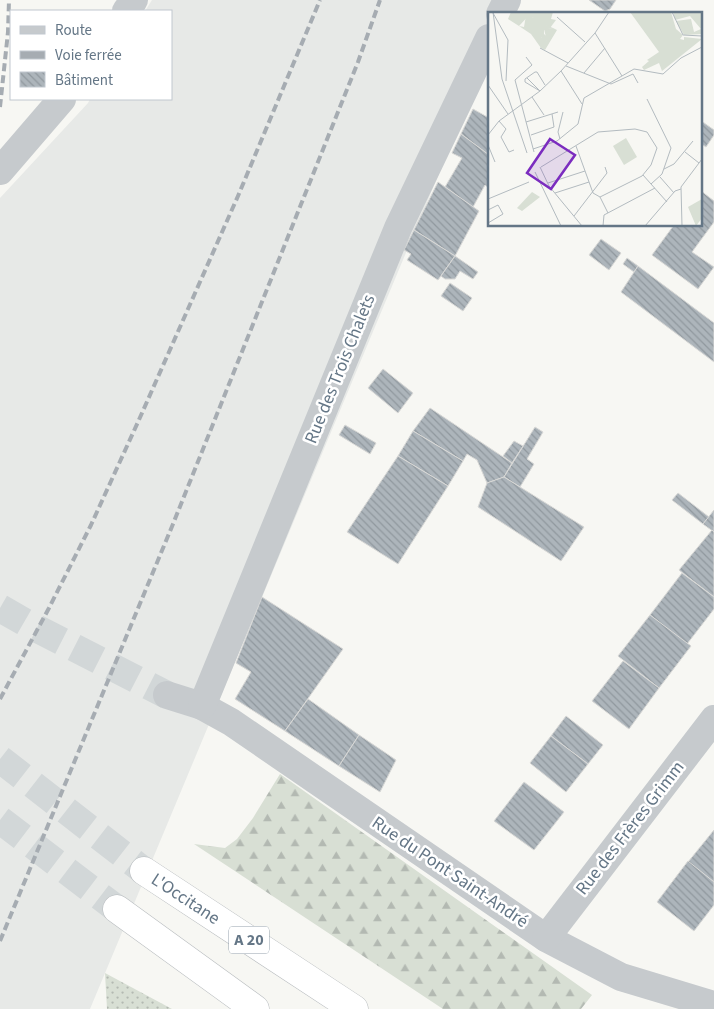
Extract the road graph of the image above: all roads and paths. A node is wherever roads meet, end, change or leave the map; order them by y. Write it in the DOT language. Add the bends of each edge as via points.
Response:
graph roads {
  1 [pos="507,0"];
  2 [pos="501,12"];
  3 [pos="488,40"];
  4 [pos="61,100"];
  5 [pos="0,171"];
  6 [pos="167,694"];
  7 [pos="202,706"];
  8 [pos="714,719"];
  9 [pos="144,871"];
  10 [pos="116,909"];
  11 [pos="546,938"];
  12 [pos="714,1005"];
  13 [pos="255,1009"];
  14 [pos="354,1009"];
  1 -- 2 [label="street"];
  3 -- 7 [label="street, Rue des Trois Chalets" via="398,228"];
  4 -- 5 [label="street"];
  6 -- 7 [label="street, Rue du Pont Saint-André"];
  7 -- 11 [label="street, Rue du Pont Saint-André" via="231,722"];
  8 -- 11 [label="street, Rue des Frères Grimm"];
  9 -- 14 [label="highway, L'Occitane / A 20"];
  10 -- 13 [label="highway"];
  11 -- 12 [label="street, Rue du Pont Saint-André" via="621,977"];
}
